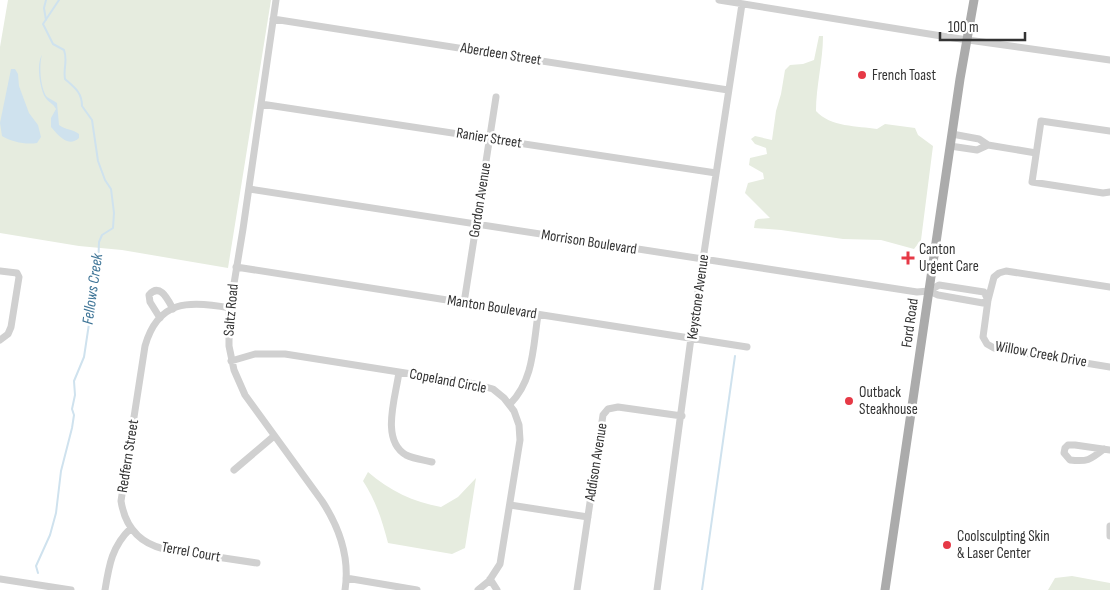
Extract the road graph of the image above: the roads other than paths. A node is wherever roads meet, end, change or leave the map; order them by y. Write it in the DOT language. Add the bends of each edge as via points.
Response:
graph roads {
  1 [pos="276,0"];
  2 [pos="719,0"];
  3 [pos="974,0"];
  4 [pos="742,4"];
  5 [pos="273,19"];
  6 [pos="967,39"];
  7 [pos="1110,60"];
  8 [pos="728,90"];
  9 [pos="496,97"];
  10 [pos="261,104"];
  11 [pos="1110,130"];
  12 [pos="952,134"];
  13 [pos="490,138"];
  14 [pos="988,145"];
  15 [pos="950,146"];
  16 [pos="1036,153"];
  17 [pos="716,173"];
  18 [pos="249,189"];
  19 [pos="1110,192"];
  20 [pos="476,224"];
  21 [pos="703,260"];
  22 [pos="236,267"];
  23 [pos="0,271"];
  24 [pos="1110,287"];
  25 [pos="929,291"];
  26 [pos="988,300"];
  27 [pos="464,303"];
  28 [pos="230,308"];
  29 [pos="173,309"];
  30 [pos="538,314"];
  31 [pos="160,318"];
  32 [pos="691,338"];
  33 [pos="0,340"];
  34 [pos="747,347"];
  35 [pos="231,361"];
  36 [pos="1110,367"];
  37 [pos="399,372"];
  38 [pos="510,404"];
  39 [pos="682,416"];
  40 [pos="274,436"];
  41 [pos="1107,450"];
  42 [pos="432,462"];
  43 [pos="234,470"];
  44 [pos="510,505"];
  45 [pos="588,517"];
  46 [pos="1110,526"];
  47 [pos="131,528"];
  48 [pos="1110,536"];
  49 [pos="256,563"];
  50 [pos="346,578"];
  51 [pos="0,579"];
  52 [pos="490,579"];
  53 [pos="71,590"];
  54 [pos="105,590"];
  55 [pos="345,590"];
  56 [pos="417,590"];
  57 [pos="478,590"];
  58 [pos="497,590"];
  59 [pos="577,590"];
  60 [pos="657,590"];
  61 [pos="884,590"];
  1 -- 5 [label="street, Saltz Road"];
  2 -- 4 [label="street"];
  3 -- 6 [label="main road, Ford Road"];
  4 -- 6 [label="street"];
  4 -- 8 [label="street, Keystone Avenue"];
  5 -- 8 [label="street, Aberdeen Street"];
  5 -- 10 [label="street, Saltz Road"];
  6 -- 7 [label="street"];
  6 -- 12 [label="main road, Ford Road"];
  8 -- 17 [label="street, Keystone Avenue"];
  9 -- 13 [label="street, Gordon Avenue"];
  10 -- 13 [label="street, Ranier Street"];
  10 -- 18 [label="street, Saltz Road"];
  11 -- 16 [label="street" via="1041,121"];
  12 -- 14 [label="street" via="979,139"];
  12 -- 15 [label="main road, Ford Road"];
  13 -- 17 [label="street, Ranier Street"];
  13 -- 20 [label="street, Gordon Avenue"];
  14 -- 15 [label="street" via="977,150"];
  14 -- 16 [label="street"];
  15 -- 25 [label="main road, Ford Road"];
  16 -- 19 [label="street" via="1032,182"];
  17 -- 21 [label="street, Keystone Avenue"];
  18 -- 20 [label="street, Morrison Boulevard"];
  18 -- 22 [label="street, Saltz Road"];
  20 -- 21 [label="street, Morrison Boulevard"];
  20 -- 27 [label="street, Gordon Avenue"];
  21 -- 25 [label="street, Morrison Boulevard" via="917,292"];
  21 -- 32 [label="street, Keystone Avenue"];
  22 -- 27 [label="street, Manton Boulevard"];
  22 -- 28 [label="street, Saltz Road"];
  23 -- 33 [label="street" via="17,273 19,277 11,328"];
  24 -- 26 [label="street" via="1003,271 994,277"];
  25 -- 26 [label="street" via="983,303"];
  25 -- 61 [label="main road, Ford Road"];
  26 -- 36 [label="street, Willow Creek Drive" via="983,334 989,346"];
  27 -- 30 [label="street, Manton Boulevard"];
  28 -- 29 [label="street, Redfern Street" via="201,303"];
  28 -- 35 [label="street, Saltz Road" via="228,335"];
  29 -- 31 [label="street, Redfern Street"];
  29 -- 31 [label="street" via="162,292 155,290 151,293 150,302"];
  30 -- 32 [label="street, Manton Boulevard"];
  30 -- 38 [label="street" via="528,376"];
  31 -- 47 [label="street, Redfern Street" via="145,346 121,491 122,510"];
  32 -- 34 [label="street, Manton Boulevard"];
  32 -- 39 [label="street, Keystone Avenue"];
  35 -- 37 [label="street, Copeland Circle" via="255,354 277,353"];
  35 -- 40 [label="street, Saltz Road" via="245,395"];
  37 -- 38 [label="street, Copeland Circle" via="483,385 499,393"];
  37 -- 42 [label="street" via="391,423 392,438 406,455"];
  38 -- 44 [label="street" via="517,417 520,434"];
  39 -- 45 [label="street, Addison Avenue" via="618,406 605,412"];
  39 -- 60 [label="street, Keystone Avenue"];
  40 -- 43 [label="street"];
  40 -- 50 [label="street, Saltz Road" via="333,518 343,546"];
  41 -- 41 [label="street" via="1086,462 1070,460 1064,453 1070,445"];
  44 -- 45 [label="street"];
  44 -- 52 [label="street" via="500,564"];
  45 -- 59 [label="street, Addison Avenue"];
  46 -- 48 [label="street"];
  47 -- 49 [label="street, Terrel Court" via="142,540 157,547"];
  47 -- 54 [label="street" via="112,555"];
  50 -- 55 [label="street, Saltz Road"];
  50 -- 56 [label="street"];
  51 -- 53 [label="street"];
  52 -- 57 [label="street"];
  52 -- 58 [label="street"];
}
